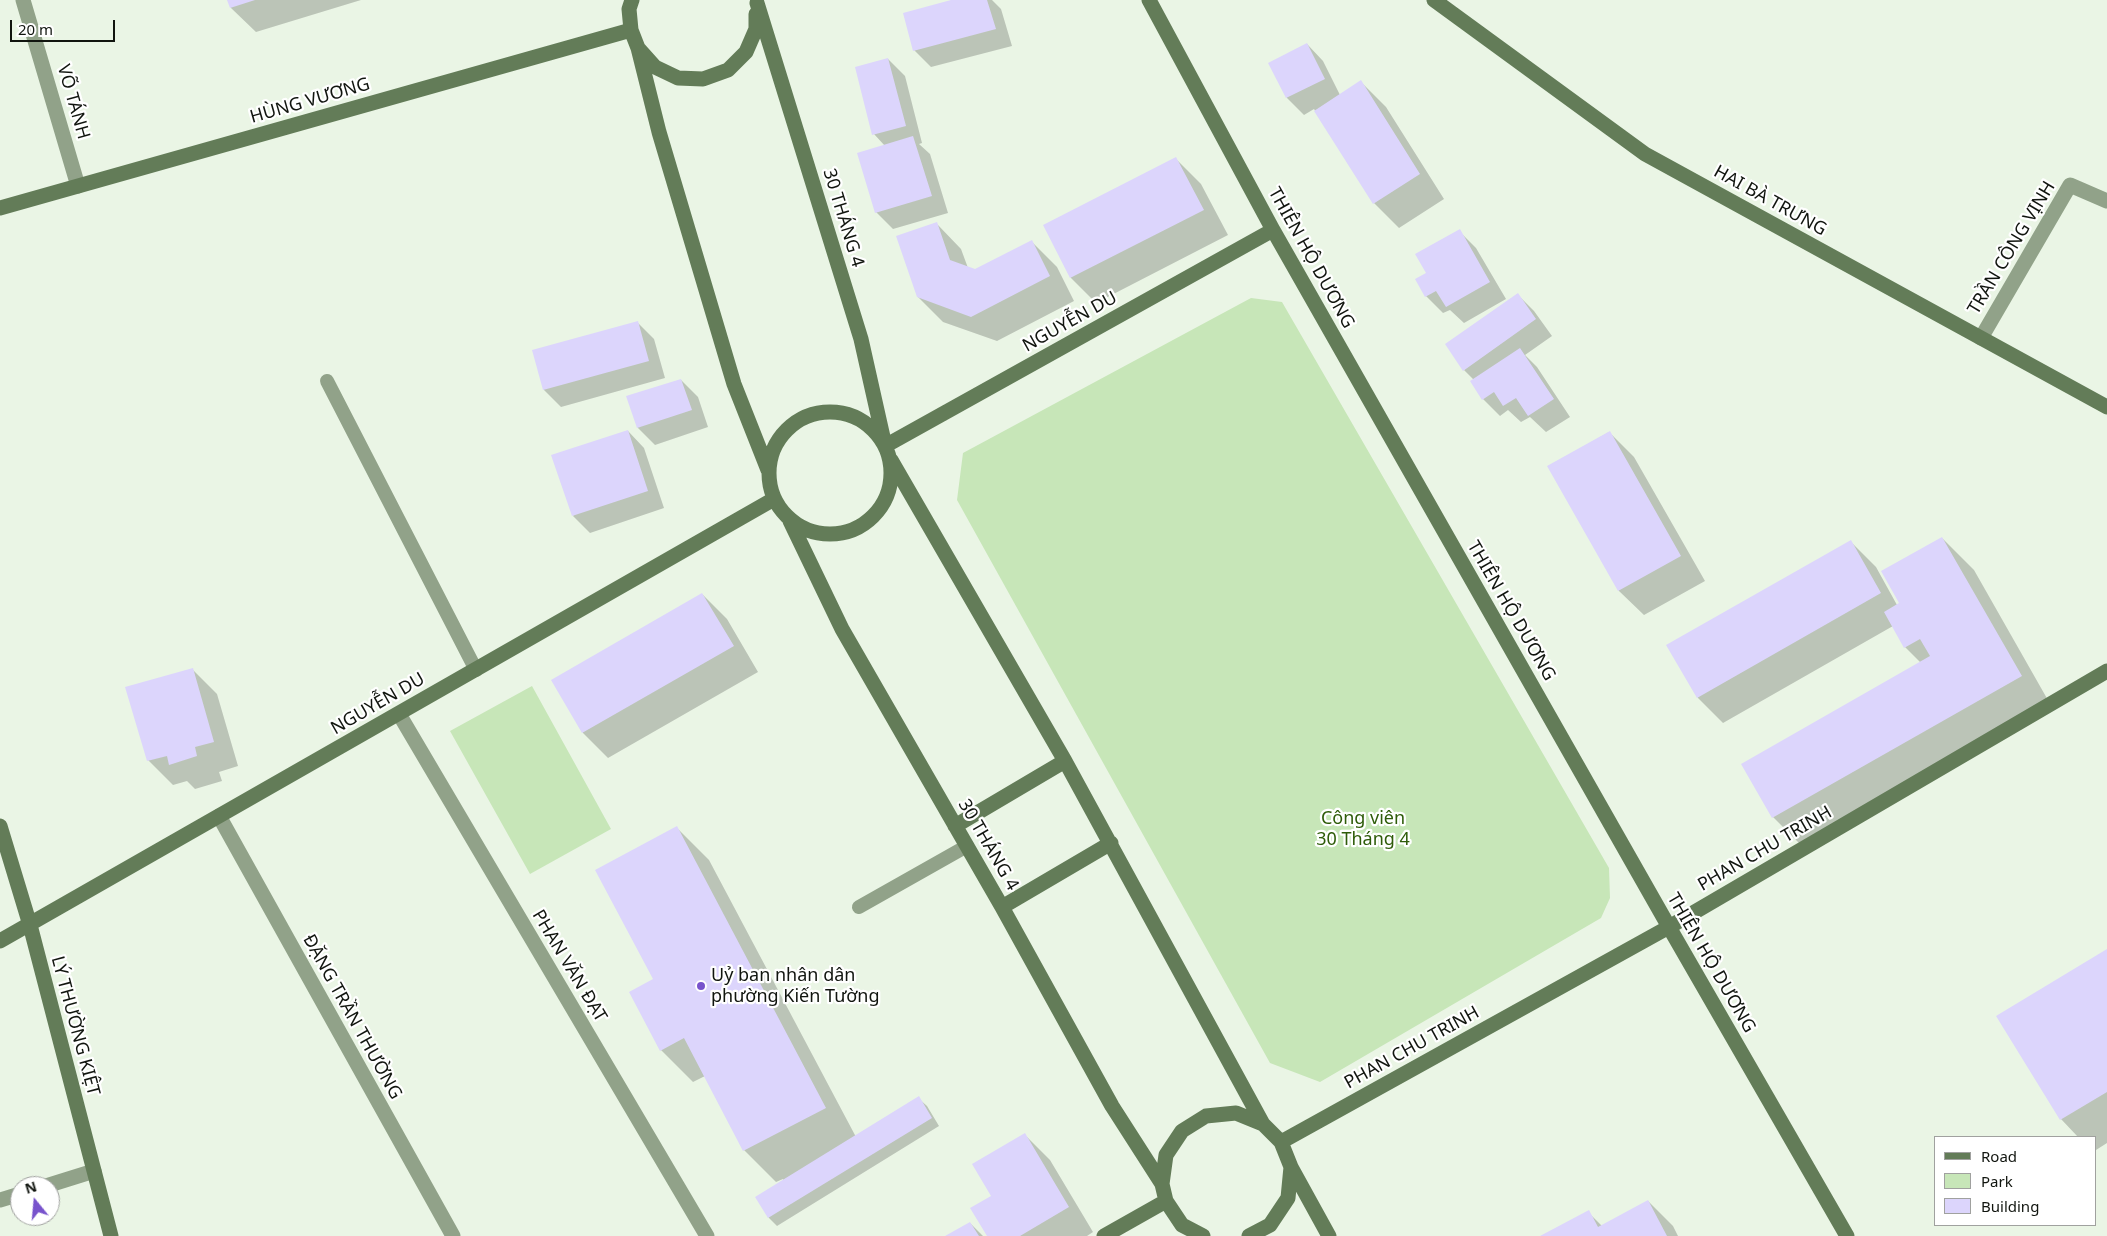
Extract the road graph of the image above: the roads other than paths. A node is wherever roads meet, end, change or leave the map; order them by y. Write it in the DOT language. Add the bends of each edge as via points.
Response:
graph roads {
  1 [pos="23,0"];
  2 [pos="1149,0"];
  3 [pos="1434,0"];
  4 [pos="756,2"];
  5 [pos="629,3"];
  6 [pos="631,30"];
  7 [pos="638,48"];
  8 [pos="78,186"];
  9 [pos="2107,200"];
  10 [pos="0,208"];
  11 [pos="1273,230"];
  12 [pos="1981,338"];
  13 [pos="327,381"];
  14 [pos="2107,407"];
  15 [pos="888,453"];
  16 [pos="768,470"];
  17 [pos="774,499"];
  18 [pos="790,521"];
  19 [pos="476,670"];
  20 [pos="2107,671"];
  21 [pos="399,714"];
  22 [pos="1065,760"];
  23 [pos="219,816"];
  24 [pos="0,826"];
  25 [pos="955,826"];
  26 [pos="1111,843"];
  27 [pos="967,846"];
  28 [pos="859,907"];
  29 [pos="1002,907"];
  30 [pos="30,925"];
  31 [pos="1669,927"];
  32 [pos="0,941"];
  33 [pos="1263,1124"];
  34 [pos="1281,1142"];
  35 [pos="1291,1167"];
  36 [pos="94,1171"];
  37 [pos="60,1182"];
  38 [pos="1162,1184"];
  39 [pos="1166,1201"];
  40 [pos="1185,1230"];
  41 [pos="111,1236"];
  42 [pos="453,1236"];
  43 [pos="708,1236"];
  44 [pos="1104,1236"];
  45 [pos="1203,1236"];
  46 [pos="1249,1236"];
  47 [pos="1329,1236"];
  48 [pos="1847,1236"];
  1 -- 8 [label="street, VÕ TÁNH"];
  2 -- 11 [label="street, THIÊN HỘ DƯƠNG"];
  3 -- 12 [label="street, HAI BÀ TRƯNG" via="1645,154"];
  4 -- 7 [label="street" via="756,29 746,52 728,70 704,79 678,78 655,68"];
  4 -- 15 [label="street, 30 THÁNG 4" via="862,339"];
  5 -- 6 [label="street"];
  6 -- 7 [label="street"];
  6 -- 8 [label="street, HÙNG VƯƠNG"];
  7 -- 16 [label="street, 30 THÁNG 4" via="659,132 734,384"];
  8 -- 10 [label="street, HÙNG VƯƠNG"];
  9 -- 12 [label="street, TRẦN CÔNG VỊNH" via="2070,184"];
  11 -- 15 [label="street, NGUYỄN DU"];
  11 -- 31 [label="street, THIÊN HỘ DƯƠNG"];
  12 -- 14 [label="street, HAI BÀ TRƯNG"];
  13 -- 19 [label="lane"];
  15 -- 16 [label="street, 30 THÁNG 4" via="875,431 859,418 840,412 819,412 799,420 783,432 772,450"];
  15 -- 18 [label="street, 30 THÁNG 4" via="890,486 880,509 862,526 838,534 821,533"];
  15 -- 22 [label="street, 30 THÁNG 4"];
  16 -- 17 [label="street, 30 THÁNG 4"];
  17 -- 18 [label="street, 30 THÁNG 4"];
  17 -- 19 [label="street, NGUYỄN DU"];
  18 -- 25 [label="street, 30 THÁNG 4" via="842,629"];
  19 -- 21 [label="street, NGUYỄN DU"];
  20 -- 31 [label="street, PHAN CHU TRINH"];
  21 -- 23 [label="street, NGUYỄN DU"];
  21 -- 43 [label="street, PHAN VĂN ĐẠT"];
  22 -- 25 [label="street"];
  22 -- 26 [label="street, 30 THÁNG 4"];
  23 -- 30 [label="street, NGUYỄN DU"];
  23 -- 42 [label="street, ĐẶNG TRẦN THƯỜNG"];
  24 -- 30 [label="street, LÝ THƯỜNG KIỆT"];
  25 -- 27 [label="street, 30 THÁNG 4"];
  26 -- 29 [label="street"];
  26 -- 33 [label="street, 30 THÁNG 4"];
  27 -- 28 [label="lane"];
  27 -- 29 [label="street, 30 THÁNG 4"];
  29 -- 38 [label="street, 30 THÁNG 4" via="1112,1106"];
  30 -- 32 [label="street, NGUYỄN DU"];
  30 -- 36 [label="street, LÝ THƯỜNG KIỆT"];
  31 -- 34 [label="street, PHAN CHU TRINH"];
  31 -- 48 [label="street, THIÊN HỘ DƯƠNG"];
  33 -- 34 [label="street, 30 THÁNG 4"];
  33 -- 38 [label="street, 30 THÁNG 4" via="1236,1113 1206,1116 1182,1131 1166,1155"];
  34 -- 35 [label="street, 30 THÁNG 4"];
  35 -- 46 [label="street, 30 THÁNG 4" via="1288,1198 1270,1224"];
  35 -- 47 [label="street, 30 THÁNG 4"];
  36 -- 37 [label="street"];
  36 -- 41 [label="street, LÝ THƯỜNG KIỆT"];
  38 -- 39 [label="street, 30 THÁNG 4"];
  39 -- 40 [label="street, 30 THÁNG 4"];
  39 -- 44 [label="street"];
  40 -- 45 [label="street, 30 THÁNG 4"];
}
